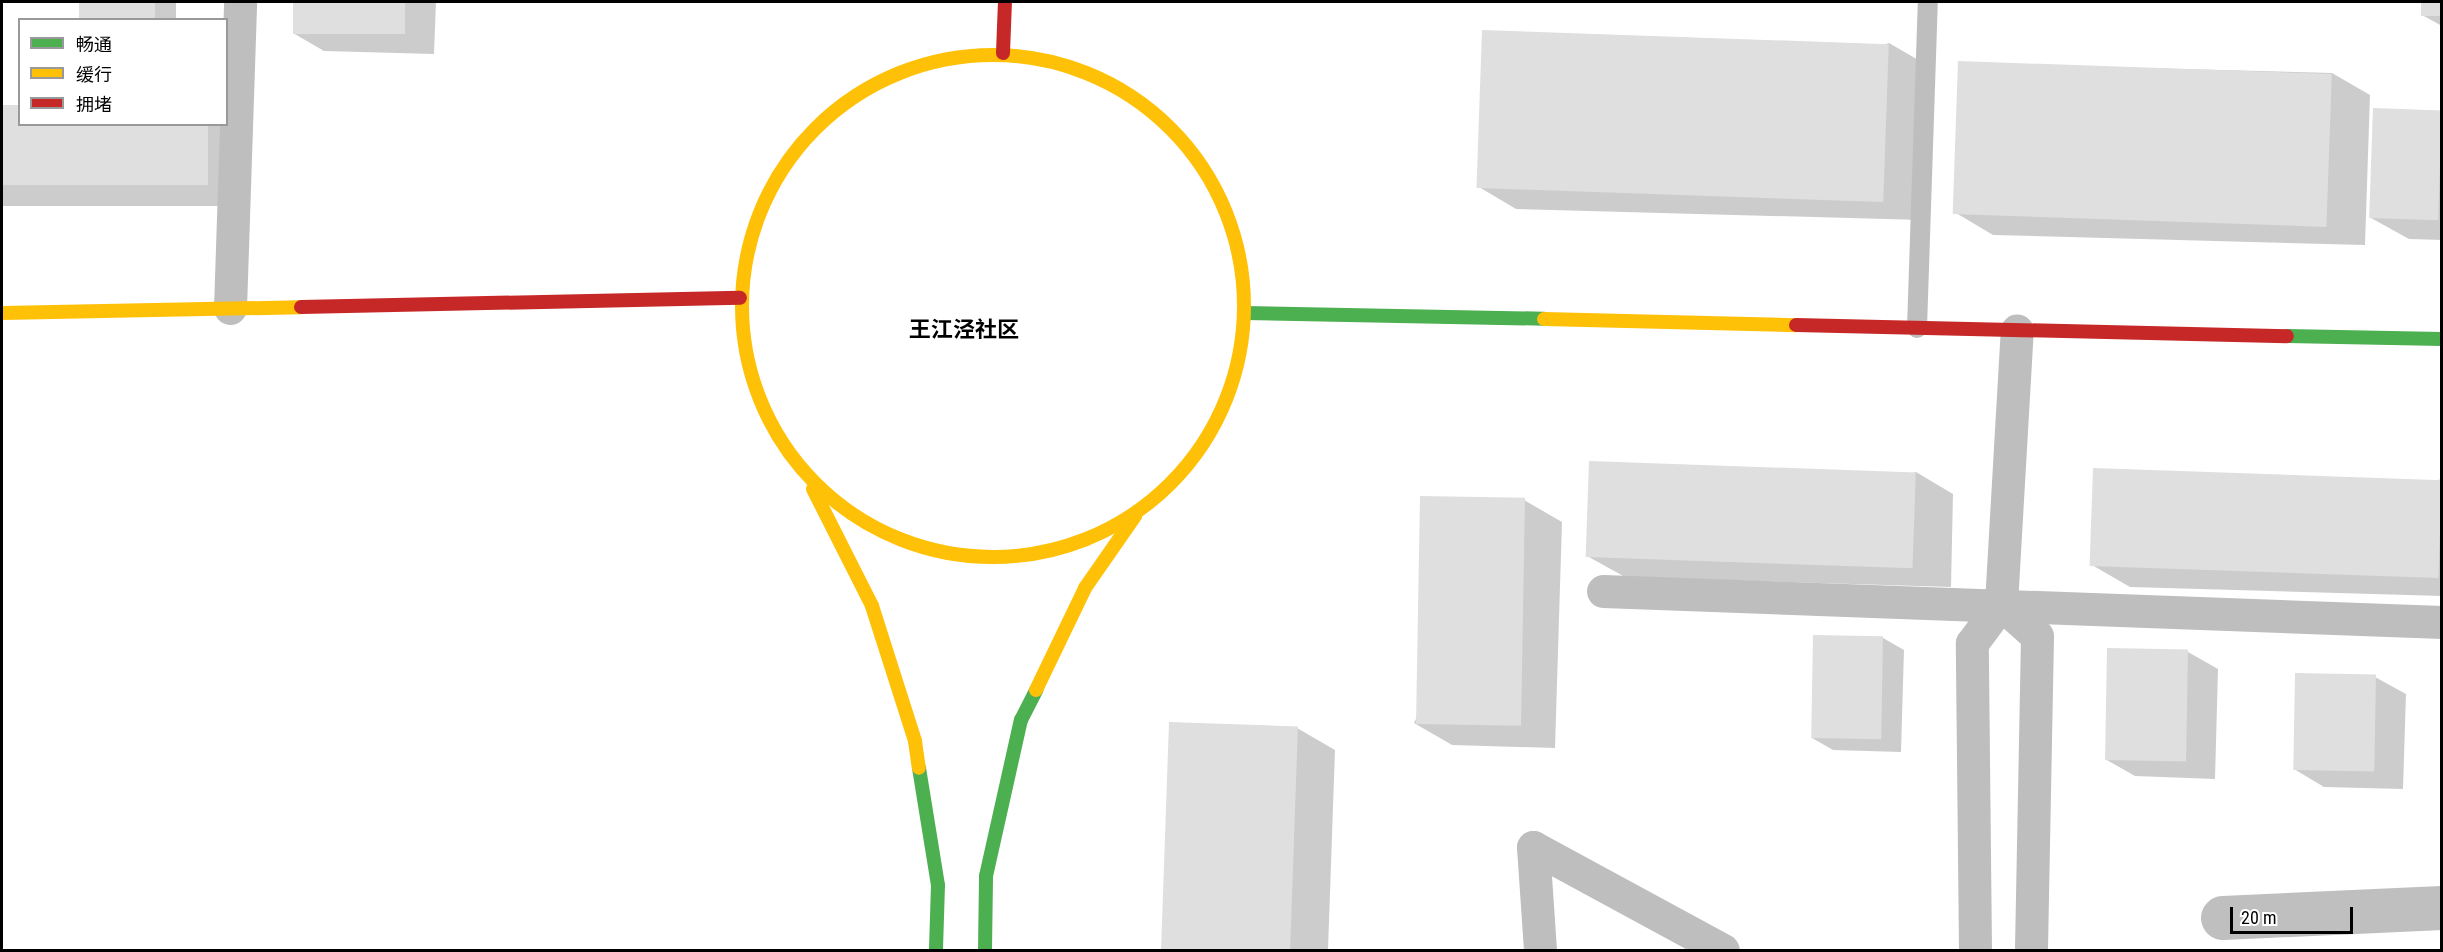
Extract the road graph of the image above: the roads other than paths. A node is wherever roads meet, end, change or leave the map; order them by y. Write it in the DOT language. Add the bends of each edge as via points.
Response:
graph roads {
  1 [pos="240,2"];
  2 [pos="1005,2"];
  3 [pos="1928,2"];
  4 [pos="1003,53"];
  5 [pos="740,298"];
  6 [pos="230,308"];
  7 [pos="2,313"];
  8 [pos="1245,313"];
  9 [pos="1917,328"];
  10 [pos="2017,330"];
  11 [pos="2442,339"];
  12 [pos="809,482"];
  13 [pos="1136,514"];
  14 [pos="1603,591"];
  15 [pos="2001,604"];
  16 [pos="2442,621"];
  17 [pos="936,951"];
  18 [pos="985,951"];
  19 [pos="1540,951"];
  20 [pos="1723,951"];
  21 [pos="1975,951"];
  22 [pos="2031,951"];
  1 -- 6 [label="street"];
  2 -- 4 [label="street"];
  3 -- 9 [label="lane"];
  4 -- 5 [label="street" via="905,68 820,120 763,201"];
  4 -- 8 [label="street" via="1067,64 1127,92 1177,133 1215,186 1223,207 1238,248"];
  5 -- 6 [label="street"];
  5 -- 12 [label="street" via="756,397"];
  6 -- 7 [label="street"];
  8 -- 9 [label="street"];
  8 -- 13 [label="street" via="1231,390 1193,460"];
  9 -- 10 [label="street"];
  10 -- 11 [label="street"];
  10 -- 15 [label="street"];
  12 -- 13 [label="street" via="891,539 988,560 1066,549"];
  12 -- 17 [label="street" via="872,606 915,741 938,885"];
  13 -- 18 [label="street" via="1085,588 1021,720 986,876"];
  14 -- 15 [label="street"];
  15 -- 16 [label="street"];
  15 -- 21 [label="street" via="1972,643"];
  15 -- 22 [label="street" via="2037,636"];
  19 -- 20 [label="street" via="1533,847"];
}
